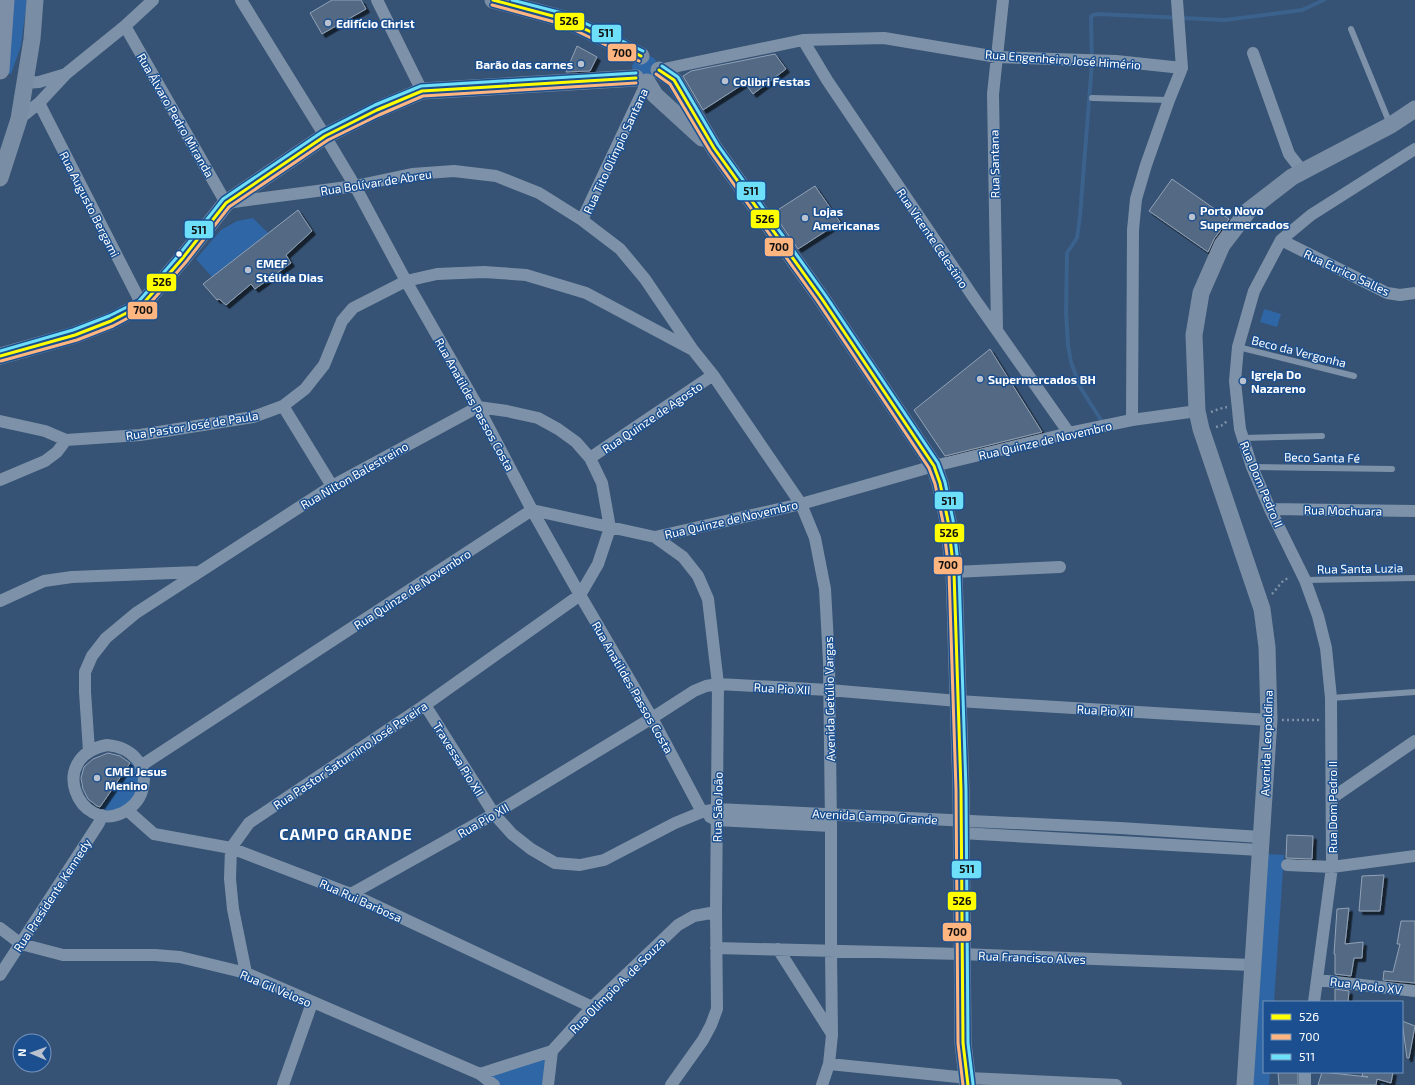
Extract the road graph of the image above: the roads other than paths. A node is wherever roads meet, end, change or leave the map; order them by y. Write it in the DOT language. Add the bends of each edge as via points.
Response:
graph roads {
  1 [pos="5,0"];
  2 [pos="35,0"];
  3 [pos="153,0"];
  4 [pos="241,0"];
  5 [pos="377,0"];
  6 [pos="493,0"];
  7 [pos="1003,0"];
  8 [pos="1177,0"];
  9 [pos="125,26"];
  10 [pos="1351,29"];
  11 [pos="803,40"];
  12 [pos="1252,53"];
  13 [pos="641,56"];
  14 [pos="997,56"];
  15 [pos="1182,68"];
  16 [pos="0,70"];
  17 [pos="659,70"];
  18 [pos="67,73"];
  19 [pos="642,80"];
  20 [pos="25,83"];
  21 [pos="422,92"];
  22 [pos="1092,98"];
  23 [pos="1169,100"];
  24 [pos="39,103"];
  25 [pos="1415,109"];
  26 [pos="19,119"];
  27 [pos="1391,125"];
  28 [pos="325,136"];
  29 [pos="714,148"];
  30 [pos="1415,149"];
  31 [pos="1303,172"];
  32 [pos="0,178"];
  33 [pos="355,186"];
  34 [pos="226,204"];
  35 [pos="582,220"];
  36 [pos="1281,240"];
  37 [pos="406,281"];
  38 [pos="1415,293"];
  39 [pos="142,305"];
  40 [pos="996,329"];
  41 [pos="1238,347"];
  42 [pos="693,350"];
  43 [pos="0,356"];
  44 [pos="713,375"];
  45 [pos="1354,376"];
  46 [pos="283,406"];
  47 [pos="478,407"];
  48 [pos="1199,419"];
  49 [pos="1132,420"];
  50 [pos="0,421"];
  51 [pos="1069,433"];
  52 [pos="1322,436"];
  53 [pos="1242,438"];
  54 [pos="66,440"];
  55 [pos="590,458"];
  56 [pos="934,466"];
  57 [pos="1252,467"];
  58 [pos="1392,469"];
  59 [pos="0,480"];
  60 [pos="332,486"];
  61 [pos="801,504"];
  62 [pos="1270,509"];
  63 [pos="532,510"];
  64 [pos="1415,512"];
  65 [pos="610,528"];
  66 [pos="655,537"];
  67 [pos="1060,567"];
  68 [pos="200,572"];
  69 [pos="954,572"];
  70 [pos="1303,575"];
  71 [pos="1415,578"];
  72 [pos="580,595"];
  73 [pos="0,601"];
  74 [pos="718,684"];
  75 [pos="829,690"];
  76 [pos="1415,692"];
  77 [pos="1331,698"];
  78 [pos="958,701"];
  79 [pos="425,705"];
  80 [pos="652,718"];
  81 [pos="1269,720"];
  82 [pos="1415,741"];
  83 [pos="88,751"];
  84 [pos="142,765"];
  85 [pos="1332,798"];
  86 [pos="127,810"];
  87 [pos="702,812"];
  88 [pos="494,814"];
  89 [pos="716,814"];
  90 [pos="831,814"];
  91 [pos="102,815"];
  92 [pos="832,826"];
  93 [pos="961,827"];
  94 [pos="1120,828"];
  95 [pos="1144,830"];
  96 [pos="1120,842"];
  97 [pos="1144,843"];
  98 [pos="1260,844"];
  99 [pos="231,848"];
  100 [pos="1415,856"];
  101 [pos="1287,865"];
  102 [pos="1332,867"];
  103 [pos="351,894"];
  104 [pos="716,912"];
  105 [pos="0,928"];
  106 [pos="21,944"];
  107 [pos="716,948"];
  108 [pos="778,949"];
  109 [pos="831,951"];
  110 [pos="961,954"];
  111 [pos="1252,966"];
  112 [pos="246,973"];
  113 [pos="0,974"];
  114 [pos="1318,980"];
  115 [pos="1415,991"];
  116 [pos="1314,1001"];
  117 [pos="312,1003"];
  118 [pos="592,1007"];
  119 [pos="832,1036"];
  120 [pos="552,1052"];
  121 [pos="830,1064"];
  122 [pos="1305,1073"];
  123 [pos="480,1074"];
  124 [pos="968,1081"];
  125 [pos="283,1085"];
  126 [pos="494,1085"];
  127 [pos="548,1085"];
  128 [pos="670,1085"];
  129 [pos="822,1085"];
  130 [pos="1116,1085"];
  131 [pos="1245,1085"];
  132 [pos="1305,1085"];
  1 -- 16 [label="main road"];
  2 -- 20 [label="main road"];
  3 -- 9 [label="street"];
  4 -- 28 [label="street, Rua Anatildes Passos Costa"];
  5 -- 21 [label="street"];
  6 -- 13 [label="main road" via="564,19"];
  7 -- 14 [label="street, Rua Santana"];
  8 -- 15 [label="street"];
  9 -- 18 [label="street"];
  9 -- 34 [label="street, Rua Álvaro Pedro Miranda"];
  10 -- 27 [label="lane"];
  11 -- 14 [label="street, Rua Engenheiro José Himério" via="884,38"];
  11 -- 17 [label="street, Rua Engenheiro José Himério"];
  11 -- 40 [label="street, Rua Vicente Celestino" via="836,94"];
  12 -- 31 [label="street" via="1289,154"];
  13 -- 17 [label="main road" via="654,58"];
  13 -- 19 [label="main road" via="632,66 633,72"];
  14 -- 15 [label="street, Rua Engenheiro José Himério" via="1116,61"];
  14 -- 40 [label="street, Rua Santana" via="993,94"];
  15 -- 23 [label="street"];
  17 -- 19 [label="main road" via="657,76"];
  17 -- 29 [label="main road" via="674,80"];
  18 -- 20 [label="street" via="39,82"];
  18 -- 24 [label="street"];
  19 -- 21 [label="main road"];
  19 -- 29 [label="main road"];
  19 -- 35 [label="street, Rua Tito Olímpio Santana"];
  20 -- 26 [label="main road"];
  21 -- 28 [label="main road" via="376,110"];
  22 -- 23 [label="lane"];
  23 -- 49 [label="street" via="1136,199 1133,230"];
  24 -- 26 [label="street"];
  24 -- 39 [label="street, Rua Augusto Bergami"];
  25 -- 27 [label="main road, Avenida Leopoldina"];
  26 -- 32 [label="main road"];
  27 -- 31 [label="main road, Avenida Leopoldina"];
  28 -- 33 [label="street, Rua Anatildes Passos Costa"];
  28 -- 34 [label="main road"];
  29 -- 56 [label="main road" via="822,299"];
  30 -- 36 [label="street, Rua Dom Pedro II" via="1311,215"];
  31 -- 48 [label="main road, Avenida Leopoldina" via="1292,177 1248,211 1222,245 1201,293 1194,335"];
  33 -- 34 [label="street, Rua Bolívar de Abreu"];
  33 -- 35 [label="street, Rua Bolívar de Abreu" via="412,174 447,171 496,176 539,193"];
  33 -- 37 [label="street, Rua Anatildes Passos Costa"];
  34 -- 39 [label="main road"];
  35 -- 42 [label="street, Rua Bolívar de Abreu" via="620,249 645,279"];
  36 -- 38 [label="street, Rua Eurico Salles" via="1387,293"];
  36 -- 41 [label="street, Rua Dom Pedro II" via="1254,291"];
  37 -- 42 [label="street, Rua Pastor José de Paula" via="437,274 469,272 526,275 586,293"];
  37 -- 46 [label="street, Rua Pastor José de Paula" via="353,308 342,321 324,365 305,389"];
  37 -- 47 [label="street, Rua Anatildes Passos Costa"];
  39 -- 43 [label="main road" via="75,335"];
  40 -- 51 [label="street, Rua Vicente Celestino"];
  41 -- 45 [label="lane, Beco da Vergonha"];
  41 -- 53 [label="street, Rua Dom Pedro II" via="1235,381"];
  42 -- 44 [label="street, Avenida Getúlio Vargas"];
  44 -- 55 [label="street, Rua Quinze de Agosto"];
  44 -- 61 [label="street, Avenida Getúlio Vargas"];
  46 -- 54 [label="street, Rua Pastor José de Paula" via="253,417 140,435"];
  46 -- 60 [label="street"];
  47 -- 55 [label="street" via="538,418 576,442"];
  47 -- 60 [label="street, Rua Nilton Balestreino"];
  47 -- 63 [label="street, Rua Anatildes Passos Costa"];
  48 -- 49 [label="street, Rua Quinze de Novembro"];
  48 -- 81 [label="main road, Avenida Leopoldina" via="1262,609 1267,647"];
  49 -- 51 [label="street, Rua Quinze de Novembro"];
  50 -- 54 [label="street, Rua Pastor José de Paula" via="45,431"];
  51 -- 56 [label="street, Rua Quinze de Novembro"];
  52 -- 53 [label="lane"];
  53 -- 57 [label="street, Rua Dom Pedro II"];
  54 -- 59 [label="street" via="57,452 45,461"];
  55 -- 65 [label="street" via="602,483"];
  56 -- 61 [label="street, Rua Quinze de Novembro"];
  56 -- 69 [label="main road" via="948,521"];
  57 -- 58 [label="lane, Beco Santa Fé"];
  57 -- 62 [label="street, Rua Dom Pedro II"];
  60 -- 68 [label="street, Rua Nilton Balestreino"];
  61 -- 66 [label="street, Rua Quinze de Novembro"];
  61 -- 75 [label="street, Avenida Getúlio Vargas" via="815,538 825,589"];
  62 -- 64 [label="street, Rua Mochuara"];
  62 -- 70 [label="street, Rua Dom Pedro II"];
  63 -- 65 [label="street, Rua Quinze de Novembro"];
  63 -- 72 [label="street, Rua Anatildes Passos Costa"];
  63 -- 84 [label="street, Rua Quinze de Novembro"];
  65 -- 66 [label="street, Rua Quinze de Novembro"];
  65 -- 72 [label="street" via="598,564"];
  66 -- 74 [label="street, Rua São João" via="683,557 698,576 708,599"];
  67 -- 69 [label="street"];
  68 -- 73 [label="street" via="72,576 44,582"];
  68 -- 83 [label="street, Rua Nilton Balestreino" via="136,613 106,638 92,656 85,672"];
  69 -- 78 [label="main road"];
  70 -- 71 [label="lane, Rua Santa Luzia"];
  70 -- 77 [label="street, Rua Dom Pedro II" via="1326,648"];
  72 -- 79 [label="street, Rua Pastor Saturnino José Pereira"];
  72 -- 80 [label="street, Rua Anatildes Passos Costa"];
  74 -- 75 [label="street, Rua Pio XII"];
  74 -- 80 [label="street, Rua Pio XII" via="694,691"];
  74 -- 89 [label="street, Rua São João"];
  75 -- 78 [label="street, Rua Pio XII"];
  75 -- 90 [label="street, Avenida Getúlio Vargas"];
  76 -- 77 [label="lane"];
  77 -- 85 [label="street, Rua Dom Pedro II"];
  78 -- 81 [label="street, Rua Pio XII"];
  78 -- 93 [label="main road"];
  79 -- 88 [label="street, Travessa Pio XII"];
  79 -- 99 [label="street, Rua Pastor Saturnino José Pereira" via="249,823"];
  80 -- 87 [label="street, Rua Anatildes Passos Costa"];
  80 -- 88 [label="street, Rua Pio XII"];
  81 -- 98 [label="main road, Avenida Leopoldina"];
  82 -- 85 [label="street"];
  83 -- 84 [label="street" via="107,745 117,746"];
  83 -- 91 [label="street" via="74,770 74,787 85,806"];
  84 -- 86 [label="street" via="142,792"];
  85 -- 102 [label="street, Rua Dom Pedro II"];
  86 -- 91 [label="street" via="115,815"];
  86 -- 99 [label="street, Rua Rui Barbosa" via="154,834"];
  87 -- 88 [label="street" via="604,860 580,865 555,863 531,850"];
  87 -- 89 [label="street, Avenida Campo Grande"];
  88 -- 103 [label="street, Rua Pio XII"];
  89 -- 90 [label="street, Avenida Campo Grande"];
  89 -- 92 [label="street, Avenida Campo Grande"];
  89 -- 104 [label="street, Rua São João"];
  90 -- 92 [label="street, Avenida Getúlio Vargas"];
  90 -- 93 [label="street, Avenida Campo Grande"];
  91 -- 106 [label="street, Rua Presidente Kennedy"];
  92 -- 109 [label="street, Avenida Getúlio Vargas"];
  93 -- 94 [label="street, Avenida Campo Grande"];
  93 -- 96 [label="street, Avenida Campo Grande"];
  93 -- 110 [label="main road"];
  94 -- 95 [label="street, Avenida Campo Grande"];
  94 -- 96 [label="street"];
  95 -- 97 [label="street"];
  95 -- 98 [label="street, Avenida Campo Grande"];
  96 -- 97 [label="street, Avenida Campo Grande"];
  97 -- 98 [label="street, Avenida Campo Grande"];
  98 -- 111 [label="main road, Avenida Leopoldina"];
  99 -- 103 [label="street, Rua Rui Barbosa"];
  99 -- 112 [label="street" via="232,901"];
  100 -- 102 [label="street"];
  101 -- 102 [label="street, Rua Dom Pedro II"];
  102 -- 114 [label="street, Rua Dom Pedro II"];
  103 -- 118 [label="street, Rua Rui Barbosa"];
  104 -- 107 [label="street, Rua São João"];
  104 -- 118 [label="street, Rua Olímpio A. de Souza" via="694,916 678,924"];
  105 -- 106 [label="street, Rua Gil Veloso"];
  106 -- 112 [label="street, Rua Gil Veloso" via="63,955 180,957"];
  106 -- 113 [label="street, Rua Presidente Kennedy"];
  107 -- 108 [label="street, Rua Francisco Alves"];
  107 -- 128 [label="street, Rua São João" via="717,1008 713,1020 703,1040"];
  108 -- 109 [label="street, Rua Francisco Alves"];
  108 -- 119 [label="street"];
  109 -- 110 [label="street, Rua Francisco Alves"];
  109 -- 119 [label="street, Avenida Getúlio Vargas"];
  110 -- 111 [label="street, Rua Francisco Alves"];
  110 -- 124 [label="main road" via="963,1043"];
  111 -- 131 [label="main road, Avenida Leopoldina"];
  112 -- 117 [label="street, Rua Gil Veloso"];
  114 -- 115 [label="street, Rua Apolo XV"];
  114 -- 116 [label="street, Rua Dom Pedro II"];
  117 -- 123 [label="street, Rua Gil Veloso"];
  117 -- 125 [label="street"];
  118 -- 120 [label="street, Rua Olímpio A. de Souza"];
  119 -- 121 [label="street, Avenida Getúlio Vargas"];
  120 -- 123 [label="street"];
  120 -- 127 [label="street"];
  121 -- 124 [label="street"];
  121 -- 129 [label="street, Avenida Getúlio Vargas"];
  122 -- 132 [label="street"];
  123 -- 126 [label="street, Rua Gil Veloso"];
  124 -- 130 [label="street"];
}
